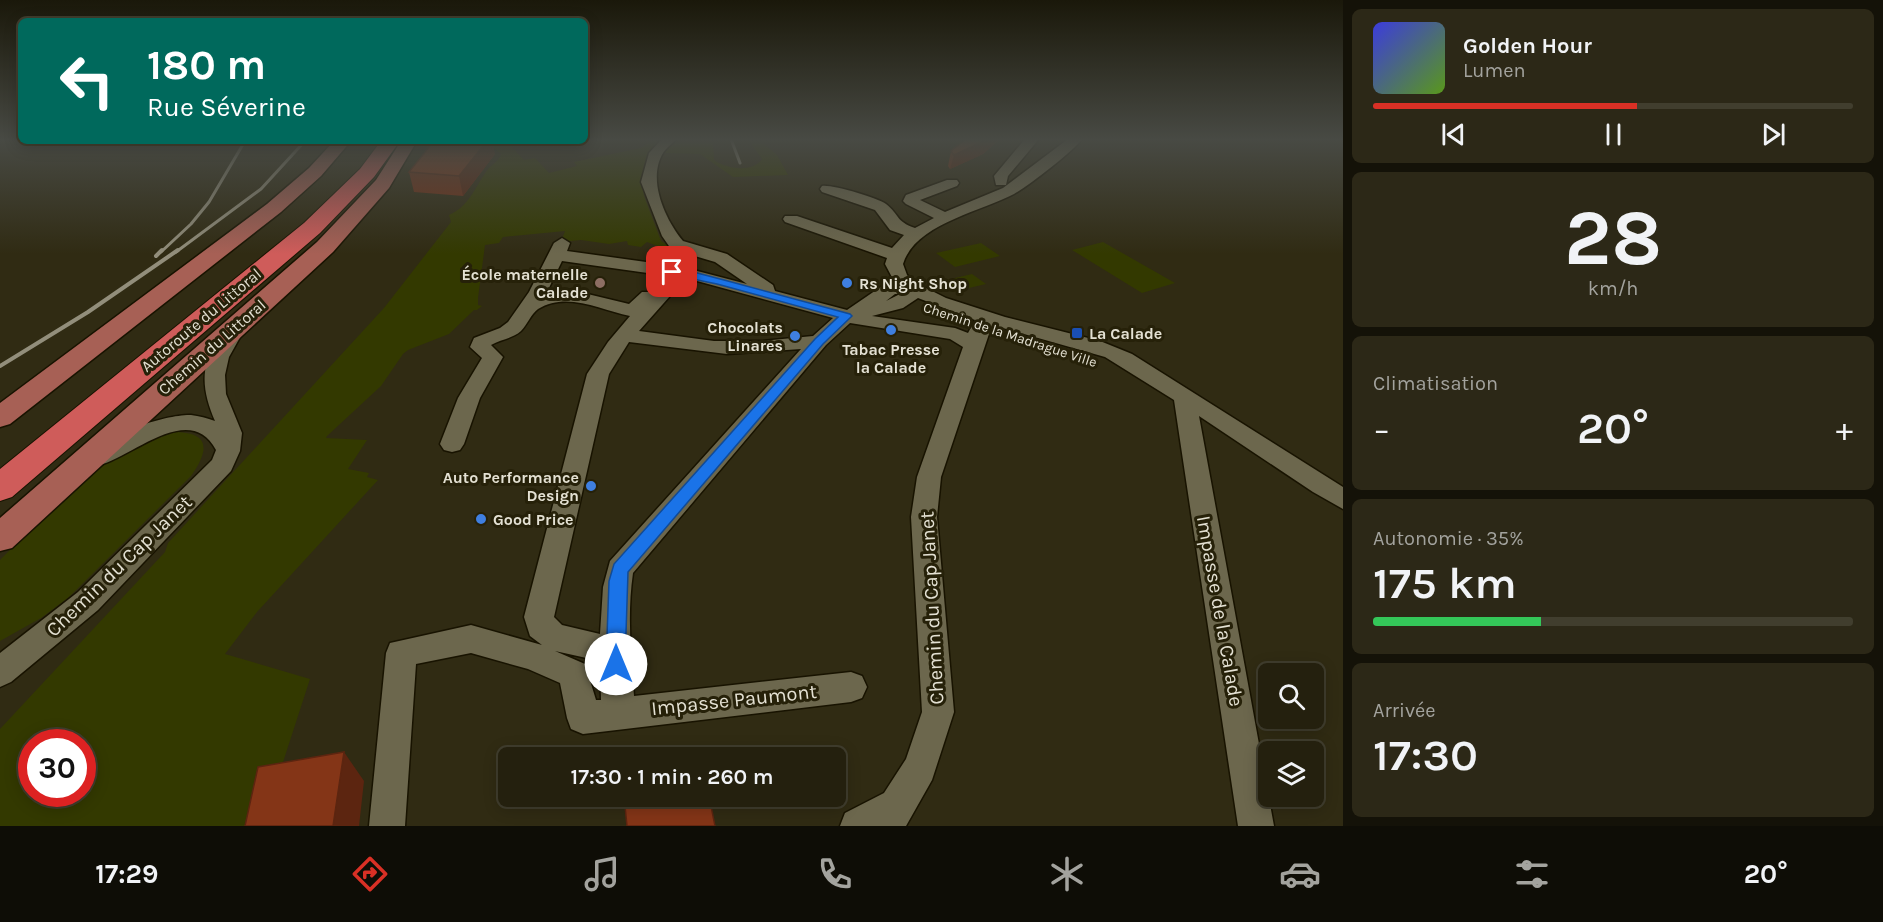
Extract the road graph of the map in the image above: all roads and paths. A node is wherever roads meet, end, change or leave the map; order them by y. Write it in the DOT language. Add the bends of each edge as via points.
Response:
graph roads {
  1 [pos="308,178"];
  2 [pos="341,178"];
  3 [pos="362,178"];
  4 [pos="385,178"];
  5 [pos="649,178"];
  6 [pos="1013,178"];
  7 [pos="1017,178"];
  8 [pos="952,183"];
  9 [pos="1009,183"];
  10 [pos="827,189"];
  11 [pos="938,214"];
  12 [pos="791,219"];
  13 [pos="910,232"];
  14 [pos="888,252"];
  15 [pos="677,272"];
  16 [pos="902,292"];
  17 [pos="778,296"];
  18 [pos="154,298"];
  19 [pos="530,306"];
  20 [pos="853,314"];
  21 [pos="243,320"];
  22 [pos="980,330"];
  23 [pos="626,336"];
  24 [pos="819,342"];
  25 [pos="1177,391"];
  26 [pos="0,398"];
  27 [pos="0,417"];
  28 [pos="452,444"];
  29 [pos="228,451"];
  30 [pos="0,460"];
  31 [pos="61,482"];
  32 [pos="0,488"];
  33 [pos="1343,499"];
  34 [pos="0,538"];
  35 [pos="615,651"];
  36 [pos="1,669"];
  37 [pos="851,687"];
  38 [pos="618,713"];
  39 [pos="891,816"];
  40 [pos="387,826"];
  41 [pos="858,826"];
  42 [pos="1257,826"];
  1 -- 18 [label="main road"];
  2 -- 30 [label="highway, Autoroute du Littoral" via="289,228"];
  3 -- 32 [label="highway, Autoroute du Littoral" via="312,228"];
  4 -- 21 [label="main road, Chemin du Littoral" via="325,247"];
  5 -- 17 [label="street" via="656,206 677,245 728,262"];
  6 -- 9 [label="street"];
  7 -- 9 [label="street"];
  8 -- 11 [label="street" via="911,198"];
  9 -- 11 [label="street"];
  9 -- 13 [label="street"];
  10 -- 13 [label="street" via="880,207 896,227"];
  11 -- 13 [label="street"];
  12 -- 14 [label="street"];
  13 -- 14 [label="street"];
  14 -- 16 [label="street" via="879,266 881,275"];
  15 -- 17 [label="street, Chemin de la Madrague Ville"];
  15 -- 19 [label="street" via="633,311 567,294 554,295"];
  15 -- 19 [label="street, Chemin de la Madrague Ville" via="559,249"];
  15 -- 23 [label="street"];
  16 -- 20 [label="street"];
  16 -- 22 [label="street, Chemin de la Madrague Ville" via="938,314"];
  17 -- 20 [label="street, Chemin de la Madrague Ville"];
  18 -- 26 [label="main road" via="72,345"];
  18 -- 27 [label="main road"];
  19 -- 28 [label="street" via="507,332 481,342 480,346 493,357 469,398"];
  20 -- 22 [label="street, Chemin de la Madrague Ville" via="955,334"];
  20 -- 24 [label="street"];
  21 -- 29 [label="street" via="227,339 213,374 215,396 230,436"];
  21 -- 31 [label="main road, Chemin du Littoral"];
  22 -- 25 [label="street, Chemin de la Madrague Ville" via="1037,342"];
  22 -- 39 [label="street, Chemin du Cap Janet" via="929,477 924,517 938,712 920,768"];
  23 -- 24 [label="street" via="728,349"];
  23 -- 35 [label="street" via="598,374 539,617 541,627 554,637"];
  24 -- 35 [label="street" via="620,569"];
  25 -- 33 [label="street, Chemin de la Madrague Ville"];
  25 -- 42 [label="street, Impasse de la Calade"];
  29 -- 31 [label="street" via="218,434 202,426 166,426 129,440"];
  29 -- 36 [label="street, Chemin du Cap Janet" via="222,465 88,602"];
  31 -- 34 [label="main road, Chemin du Littoral"];
  35 -- 38 [label="street"];
  37 -- 38 [label="street, Impasse Paumont"];
  38 -- 40 [label="street, Impasse Paumont" via="584,718 574,674 533,656 471,639 401,653"];
  39 -- 41 [label="street"];
}
